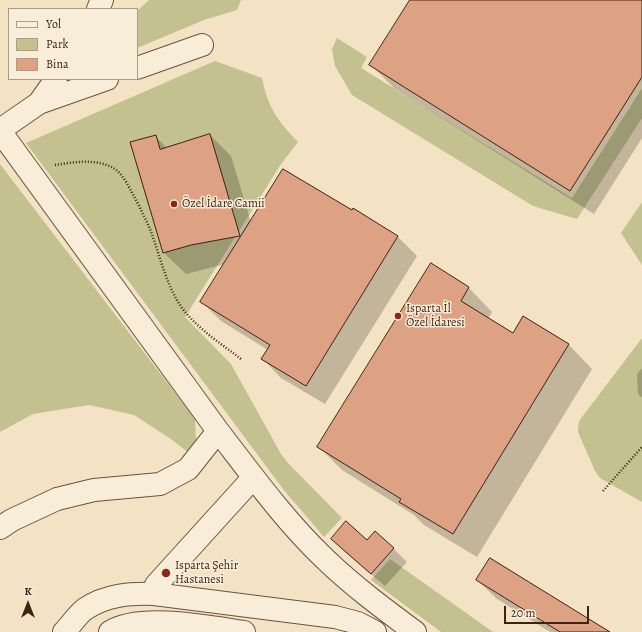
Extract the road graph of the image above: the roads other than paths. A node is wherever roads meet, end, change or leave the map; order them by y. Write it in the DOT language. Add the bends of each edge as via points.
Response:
graph roads {
  1 [pos="202,45"];
  2 [pos="138,68"];
  3 [pos="55,80"];
  4 [pos="104,80"];
  5 [pos="39,103"];
  6 [pos="0,131"];
  7 [pos="218,431"];
  8 [pos="254,478"];
  9 [pos="0,528"];
  10 [pos="156,585"];
  11 [pos="64,632"];
  12 [pos="110,632"];
  13 [pos="244,632"];
  14 [pos="376,632"];
  15 [pos="415,632"];
  1 -- 2 [label="street"];
  3 -- 5 [label="street"];
  4 -- 5 [label="street"];
  5 -- 6 [label="street"];
  6 -- 7 [label="street"];
  7 -- 8 [label="street"];
  7 -- 9 [label="street" via="188,469 160,484 94,490 57,499"];
  8 -- 10 [label="street"];
  8 -- 15 [label="street" via="325,559 356,587"];
  11 -- 14 [label="street" via="85,610 100,601 136,593 335,617"];
  12 -- 13 [label="street" via="145,622 196,624"];
}
